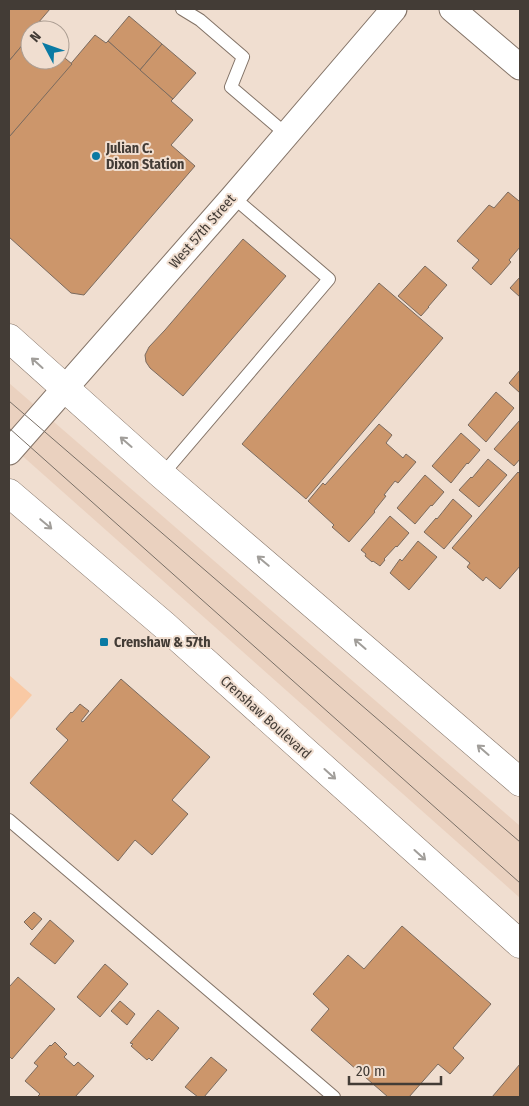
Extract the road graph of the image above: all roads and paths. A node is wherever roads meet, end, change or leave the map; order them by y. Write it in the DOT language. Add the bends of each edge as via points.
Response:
graph roads {
  1 [pos="182,9"];
  2 [pos="394,9"];
  3 [pos="452,9"];
  4 [pos="520,67"];
  5 [pos="286,134"];
  6 [pos="233,197"];
  7 [pos="9,338"];
  8 [pos="64,388"];
  9 [pos="9,452"];
  10 [pos="162,475"];
  11 [pos="9,493"];
  12 [pos="520,782"];
  13 [pos="9,820"];
  14 [pos="520,944"];
  15 [pos="334,1097"];
  1 -- 5 [label="lane" via="243,57 232,87"];
  2 -- 5 [label="street, West 57th Street"];
  3 -- 4 [label="street"];
  5 -- 6 [label="street, West 57th Street"];
  6 -- 8 [label="street, West 57th Street"];
  6 -- 10 [label="lane" via="329,279"];
  8 -- 7 [label="main road, one-way"];
  8 -- 9 [label="street, West 57th Street"];
  10 -- 8 [label="main road, one-way"];
  12 -- 10 [label="main road, one-way"];
  11 -- 14 [label="main road, Crenshaw Boulevard, one-way" via="164,624"];
  13 -- 15 [label="lane"];
}
